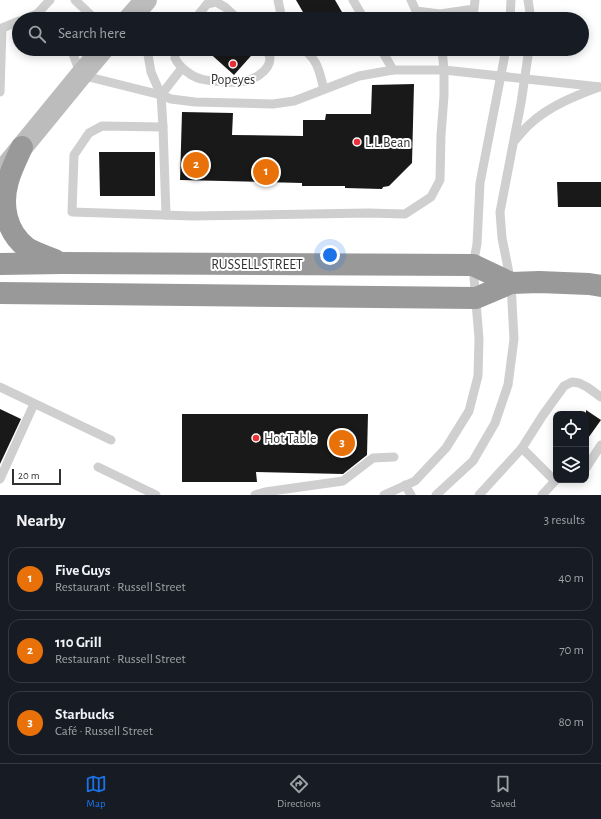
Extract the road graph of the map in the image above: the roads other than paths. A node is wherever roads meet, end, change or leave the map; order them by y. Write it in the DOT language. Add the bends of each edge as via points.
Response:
graph roads {
  1 [pos="50,0"];
  2 [pos="75,0"];
  3 [pos="278,0"];
  4 [pos="353,0"];
  5 [pos="411,0"];
  6 [pos="475,0"];
  7 [pos="511,0"];
  8 [pos="528,0"];
  9 [pos="42,12"];
  10 [pos="87,12"];
  11 [pos="201,12"];
  12 [pos="230,12"];
  13 [pos="281,12"];
  14 [pos="360,12"];
  15 [pos="420,12"];
  16 [pos="461,12"];
  17 [pos="510,12"];
  18 [pos="530,12"];
  19 [pos="12,24"];
  20 [pos="1,28"];
  21 [pos="74,56"];
  22 [pos="97,56"];
  23 [pos="148,56"];
  24 [pos="175,56"];
  25 [pos="270,56"];
  26 [pos="311,56"];
  27 [pos="385,56"];
  28 [pos="443,56"];
  29 [pos="504,56"];
  30 [pos="528,56"];
  31 [pos="182,68"];
  32 [pos="394,70"];
  33 [pos="444,70"];
  34 [pos="81,75"];
  35 [pos="500,76"];
  36 [pos="525,78"];
  37 [pos="0,80"];
  38 [pos="601,87"];
  39 [pos="324,89"];
  40 [pos="0,92"];
  41 [pos="162,95"];
  42 [pos="163,127"];
  43 [pos="514,141"];
  44 [pos="22,147"];
  45 [pos="0,175"];
  46 [pos="166,215"];
  47 [pos="62,263"];
  48 [pos="0,264"];
  49 [pos="473,265"];
  50 [pos="511,284"];
  51 [pos="601,286"];
  52 [pos="0,293"];
  53 [pos="476,298"];
  54 [pos="0,387"];
  55 [pos="601,397"];
  56 [pos="34,404"];
  57 [pos="111,440"];
  58 [pos="601,445"];
  59 [pos="522,448"];
  60 [pos="394,457"];
  61 [pos="589,463"];
  62 [pos="98,467"];
  63 [pos="553,476"];
  64 [pos="0,478"];
  65 [pos="556,483"];
  66 [pos="405,485"];
  67 [pos="156,495"];
  68 [pos="255,495"];
  69 [pos="384,495"];
  70 [pos="411,495"];
  71 [pos="436,495"];
  72 [pos="479,495"];
  73 [pos="542,495"];
  1 -- 9 [label="lane"];
  2 -- 10 [label="lane"];
  3 -- 13 [label="lane"];
  4 -- 14 [label="lane"];
  5 -- 15 [label="lane" via="416,11"];
  6 -- 16 [label="lane" via="474,9"];
  7 -- 17 [label="lane"];
  8 -- 18 [label="lane"];
  11 -- 12 [label="lane" via="207,4 216,2"];
  19 -- 20 [label="lane"];
  20 -- 37 [label="lane"];
  21 -- 34 [label="lane"];
  22 -- 34 [label="main road"];
  23 -- 41 [label="lane" via="151,72"];
  24 -- 31 [label="lane"];
  25 -- 31 [label="lane" via="269,65 263,72 253,79 239,82 201,79"];
  26 -- 39 [label="lane" via="316,63"];
  27 -- 32 [label="lane"];
  28 -- 33 [label="lane"];
  29 -- 35 [label="lane"];
  30 -- 36 [label="lane"];
  31 -- 41 [label="lane"];
  32 -- 33 [label="lane"];
  32 -- 39 [label="lane" via="359,76"];
  33 -- 35 [label="lane"];
  33 -- 46 [label="lane" via="440,180 431,197 405,214"];
  34 -- 41 [label="lane"];
  34 -- 44 [label="main road"];
  35 -- 36 [label="lane"];
  35 -- 49 [label="lane" via="480,184 477,244"];
  36 -- 38 [label="lane"];
  36 -- 43 [label="lane"];
  37 -- 40 [label="lane"];
  38 -- 43 [label="lane" via="555,106 530,123"];
  39 -- 41 [label="lane" via="294,101 273,104 195,102 171,99"];
  41 -- 42 [label="lane"];
  42 -- 46 [label="lane"];
  42 -- 46 [label="lane" via="102,126 89,133 74,155 72,212"];
  43 -- 50 [label="lane" via="500,212"];
  44 -- 45 [label="main road"];
  44 -- 47 [label="highway" via="8,180 4,202 8,222 15,235 28,248"];
  47 -- 48 [label="highway, RUSSELL STREET"];
  47 -- 49 [label="highway, RUSSELL STREET"];
  49 -- 50 [label="highway, RUSSELL STREET"];
  49 -- 53 [label="lane"];
  50 -- 51 [label="highway" via="539,282"];
  50 -- 53 [label="highway"];
  50 -- 71 [label="lane" via="514,339 508,385 495,423 473,461"];
  52 -- 53 [label="highway"];
  53 -- 66 [label="lane" via="478,376 469,411 446,448 415,481"];
  54 -- 56 [label="lane"];
  55 -- 59 [label="lane" via="579,383 572,382 564,386"];
  56 -- 57 [label="lane"];
  56 -- 64 [label="lane"];
  58 -- 61 [label="lane"];
  59 -- 63 [label="lane"];
  59 -- 72 [label="lane"];
  60 -- 68 [label="lane" via="374,458 343,481"];
  62 -- 67 [label="lane"];
  65 -- 73 [label="lane"];
  66 -- 69 [label="lane"];
  66 -- 70 [label="lane"];
}
